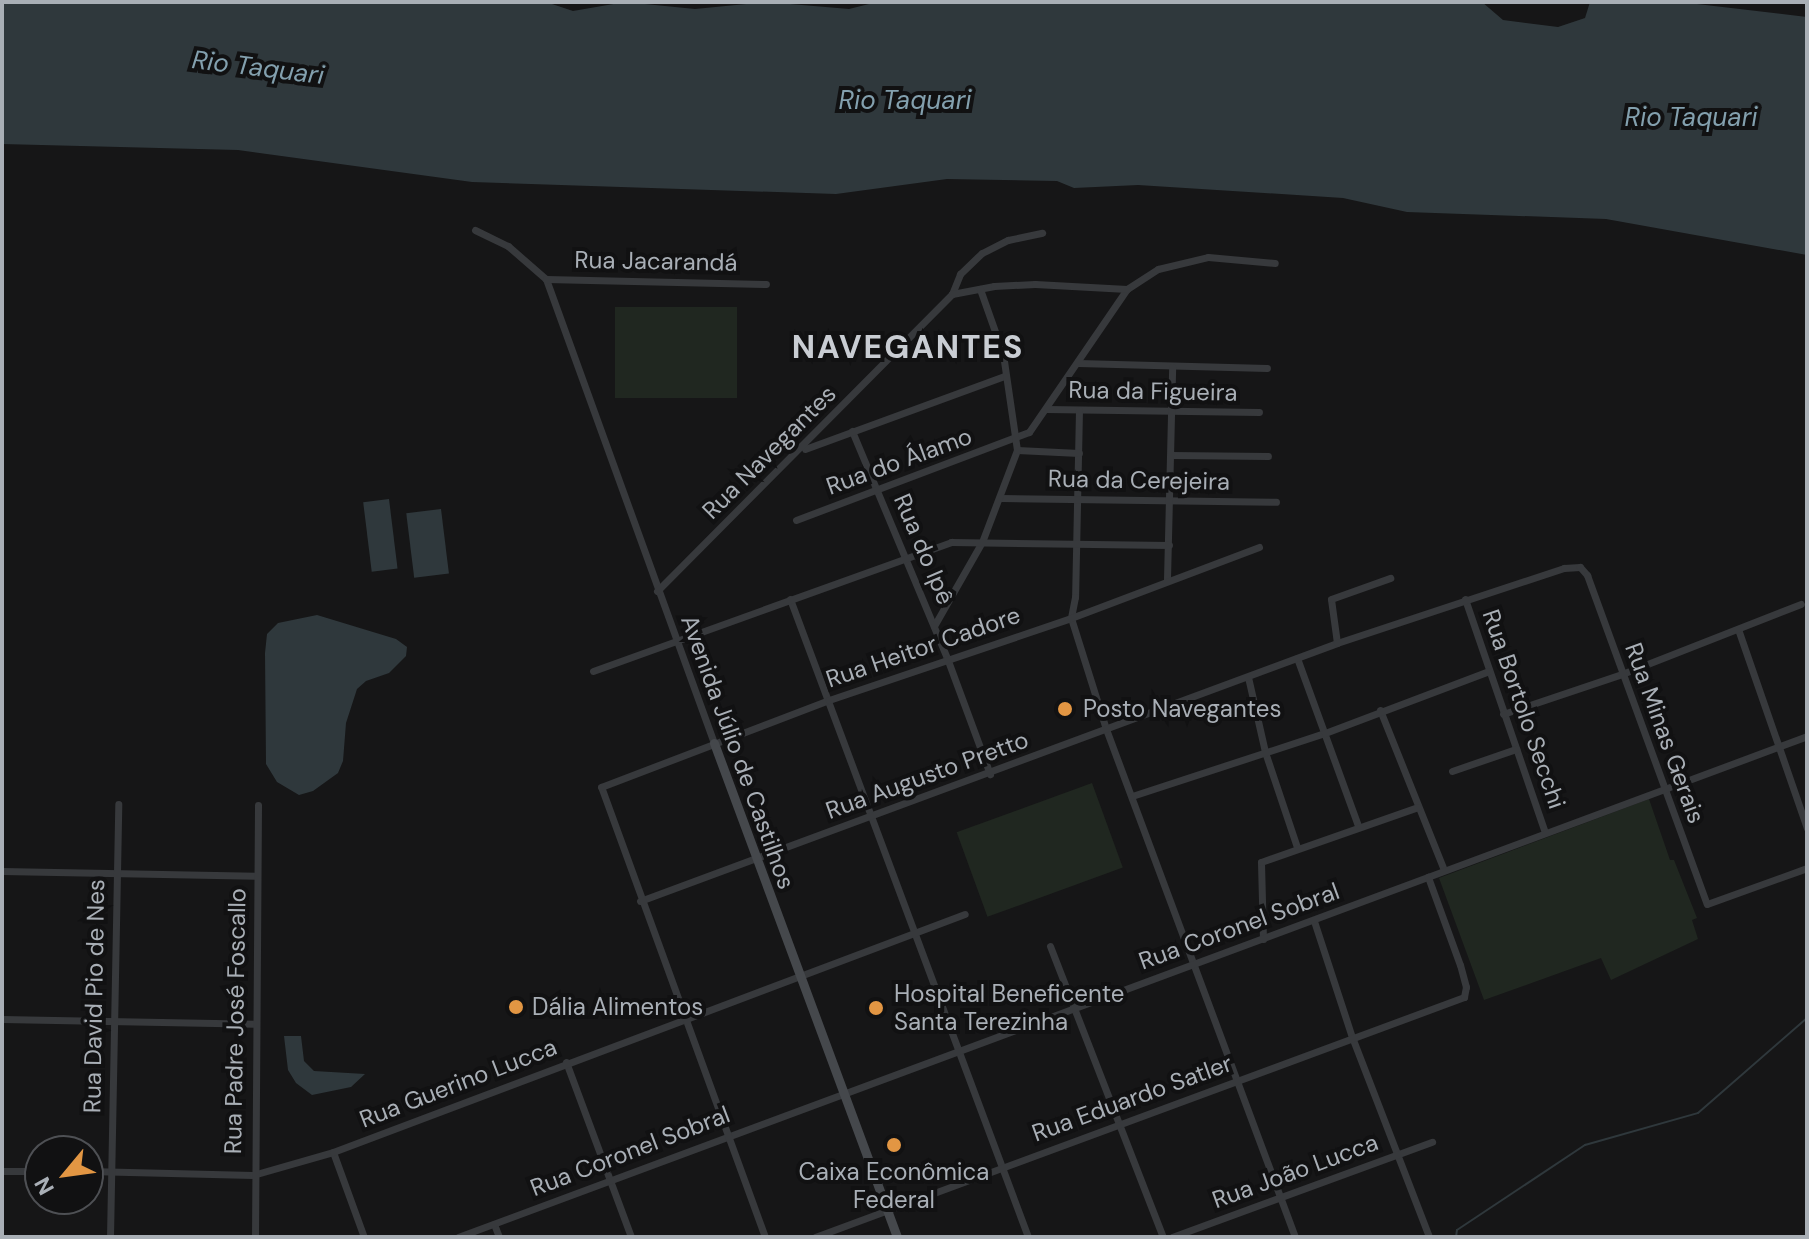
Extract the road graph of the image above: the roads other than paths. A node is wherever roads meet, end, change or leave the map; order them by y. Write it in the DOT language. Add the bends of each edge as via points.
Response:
graph roads {
  1 [pos="475,230"];
  2 [pos="1042,233"];
  3 [pos="1275,263"];
  4 [pos="546,279"];
  5 [pos="766,284"];
  6 [pos="980,289"];
  7 [pos="1127,289"];
  8 [pos="952,294"];
  9 [pos="1078,363"];
  10 [pos="1172,367"];
  11 [pos="1267,368"];
  12 [pos="1005,376"];
  13 [pos="1046,409"];
  14 [pos="1079,410"];
  15 [pos="1171,411"];
  16 [pos="1259,412"];
  17 [pos="852,431"];
  18 [pos="1015,439"];
  19 [pos="1017,450"];
  20 [pos="800,451"];
  21 [pos="1079,453"];
  22 [pos="1171,455"];
  23 [pos="1268,456"];
  24 [pos="878,492"];
  25 [pos="1077,497"];
  26 [pos="1001,498"];
  27 [pos="1171,502"];
  28 [pos="1276,502"];
  29 [pos="796,520"];
  30 [pos="982,542"];
  31 [pos="1075,542"];
  32 [pos="1169,545"];
  33 [pos="1259,547"];
  34 [pos="905,559"];
  35 [pos="1587,575"];
  36 [pos="1390,578"];
  37 [pos="1167,579"];
  38 [pos="657,591"];
  39 [pos="790,599"];
  40 [pos="1465,599"];
  41 [pos="1801,604"];
  42 [pos="1071,618"];
  43 [pos="934,626"];
  44 [pos="1738,629"];
  45 [pos="676,640"];
  46 [pos="1337,643"];
  47 [pos="947,658"];
  48 [pos="1297,658"];
  49 [pos="593,671"];
  50 [pos="1489,671"];
  51 [pos="1622,674"];
  52 [pos="1248,677"];
  53 [pos="829,700"];
  54 [pos="1380,710"];
  55 [pos="1503,714"];
  56 [pos="1106,729"];
  57 [pos="1325,733"];
  58 [pos="1807,736"];
  59 [pos="714,743"];
  60 [pos="1781,746"];
  61 [pos="1516,749"];
  62 [pos="1265,752"];
  63 [pos="1452,771"];
  64 [pos="990,774"];
  65 [pos="1662,789"];
  66 [pos="1132,796"];
  67 [pos="118,804"];
  68 [pos="258,805"];
  69 [pos="1418,807"];
  70 [pos="873,817"];
  71 [pos="1358,826"];
  72 [pos="1807,828"];
  73 [pos="1545,832"];
  74 [pos="1297,847"];
  75 [pos="755,857"];
  76 [pos="1807,868"];
  77 [pos="1444,870"];
  78 [pos="2,871"];
  79 [pos="117,874"];
  80 [pos="256,876"];
  81 [pos="1428,877"];
  82 [pos="640,901"];
  83 [pos="965,914"];
  84 [pos="1314,921"];
  85 [pos="916,933"];
  86 [pos="1263,939"];
  87 [pos="1050,946"];
  88 [pos="1193,964"];
  89 [pos="800,977"];
  90 [pos="1073,1008"];
  91 [pos="2,1019"];
  92 [pos="683,1019"];
  93 [pos="113,1022"];
  94 [pos="254,1024"];
  95 [pos="1352,1037"];
  96 [pos="959,1049"];
  97 [pos="566,1062"];
  98 [pos="1239,1080"];
  99 [pos="843,1092"];
  100 [pos="1121,1124"];
  101 [pos="727,1136"];
  102 [pos="1432,1142"];
  103 [pos="333,1152"];
  104 [pos="1397,1156"];
  105 [pos="1004,1166"];
  106 [pos="2,1171"];
  107 [pos="24,1171"];
  108 [pos="104,1171"];
  109 [pos="111,1171"];
  110 [pos="253,1175"];
  111 [pos="611,1181"];
  112 [pos="1279,1197"];
  113 [pos="888,1211"];
  114 [pos="494,1224"];
  115 [pos="110,1237"];
  116 [pos="255,1237"];
  117 [pos="364,1237"];
  118 [pos="458,1237"];
  119 [pos="499,1237"];
  120 [pos="631,1237"];
  121 [pos="765,1237"];
  122 [pos="815,1237"];
  123 [pos="897,1237"];
  124 [pos="1028,1237"];
  125 [pos="1163,1237"];
  126 [pos="1172,1237"];
  127 [pos="1295,1237"];
  128 [pos="1429,1237"];
  1 -- 4 [label="street" via="508,246"];
  2 -- 8 [label="street, Rua Navegantes" via="1008,240 982,253 960,274"];
  3 -- 7 [label="street" via="1208,257 1170,263"];
  4 -- 5 [label="street, Rua Jacarandá"];
  4 -- 38 [label="street, Avenida Júlio de Castilhos"];
  6 -- 7 [label="street" via="1035,284"];
  6 -- 8 [label="street"];
  6 -- 12 [label="street" via="1003,354"];
  7 -- 9 [label="street"];
  8 -- 20 [label="street, Rua Navegantes"];
  9 -- 10 [label="street"];
  9 -- 13 [label="street"];
  10 -- 11 [label="street"];
  10 -- 15 [label="street"];
  12 -- 17 [label="street"];
  12 -- 18 [label="street"];
  13 -- 14 [label="street, Rua da Figueira"];
  13 -- 18 [label="street" via="1029,432"];
  14 -- 15 [label="street, Rua da Figueira"];
  14 -- 21 [label="street"];
  15 -- 16 [label="street, Rua da Figueira"];
  15 -- 22 [label="street"];
  17 -- 20 [label="street"];
  17 -- 24 [label="street, Rua do Ipê"];
  18 -- 19 [label="street"];
  18 -- 24 [label="street, Rua do Álamo"];
  19 -- 21 [label="street"];
  19 -- 26 [label="street"];
  20 -- 38 [label="street, Rua Navegantes"];
  21 -- 25 [label="street"];
  22 -- 23 [label="street"];
  22 -- 27 [label="street"];
  24 -- 29 [label="street, Rua do Álamo"];
  24 -- 34 [label="street, Rua do Ipê"];
  25 -- 26 [label="street, Rua da Cerejeira"];
  25 -- 27 [label="street, Rua da Cerejeira"];
  25 -- 31 [label="street"];
  26 -- 30 [label="street"];
  27 -- 28 [label="street, Rua da Cerejeira"];
  27 -- 32 [label="street"];
  30 -- 31 [label="street"];
  30 -- 34 [label="street" via="951,542"];
  30 -- 43 [label="street"];
  31 -- 32 [label="street"];
  31 -- 42 [label="street"];
  32 -- 37 [label="street"];
  33 -- 37 [label="street, Rua Heitor Cadore"];
  34 -- 39 [label="street"];
  34 -- 43 [label="street, Rua do Ipê"];
  35 -- 40 [label="street, Rua Augusto Pretto" via="1580,567 1564,568"];
  35 -- 51 [label="street, Rua Minas Gerais"];
  36 -- 46 [label="street" via="1331,599"];
  37 -- 42 [label="street, Rua Heitor Cadore"];
  38 -- 45 [label="street, Avenida Júlio de Castilhos"];
  39 -- 45 [label="street"];
  39 -- 53 [label="street"];
  40 -- 46 [label="street, Rua Augusto Pretto"];
  40 -- 50 [label="street, Rua Bortolo Secchi"];
  41 -- 44 [label="street"];
  42 -- 47 [label="street, Rua Heitor Cadore"];
  42 -- 56 [label="street"];
  43 -- 47 [label="street, Rua do Ipê"];
  44 -- 51 [label="street"];
  44 -- 60 [label="street"];
  45 -- 49 [label="street"];
  45 -- 59 [label="street, Avenida Júlio de Castilhos"];
  46 -- 48 [label="street, Rua Augusto Pretto"];
  47 -- 53 [label="street, Rua Heitor Cadore"];
  47 -- 64 [label="street, Rua do Ipê"];
  48 -- 52 [label="street, Rua Augusto Pretto"];
  48 -- 57 [label="street"];
  50 -- 54 [label="street"];
  50 -- 55 [label="street, Rua Bortolo Secchi"];
  51 -- 55 [label="street"];
  51 -- 65 [label="street, Rua Minas Gerais"];
  52 -- 56 [label="street, Rua Augusto Pretto"];
  52 -- 62 [label="street"];
  53 -- 59 [label="street, Rua Heitor Cadore"];
  53 -- 70 [label="street"];
  54 -- 57 [label="street"];
  54 -- 69 [label="street"];
  55 -- 61 [label="street, Rua Bortolo Secchi"];
  56 -- 64 [label="street, Rua Augusto Pretto"];
  56 -- 66 [label="street"];
  57 -- 62 [label="street"];
  57 -- 71 [label="street"];
  58 -- 60 [label="street, Rua Coronel Sobral"];
  59 -- 75 [label="street, Avenida Júlio de Castilhos"];
  59 -- 82 [label="street, Rua Heitor Cadore" via="601,787"];
  60 -- 65 [label="street, Rua Coronel Sobral"];
  60 -- 72 [label="street"];
  61 -- 63 [label="street"];
  61 -- 73 [label="street, Rua Bortolo Secchi"];
  62 -- 66 [label="street"];
  62 -- 74 [label="street"];
  64 -- 70 [label="street, Rua Augusto Pretto"];
  65 -- 73 [label="street, Rua Coronel Sobral"];
  65 -- 76 [label="street, Rua Minas Gerais" via="1707,904"];
  66 -- 88 [label="street"];
  67 -- 79 [label="street, Rua David Pio de Nes"];
  68 -- 80 [label="street, Rua Padre José Foscallo"];
  69 -- 71 [label="street"];
  69 -- 77 [label="street"];
  70 -- 75 [label="street, Rua Augusto Pretto"];
  70 -- 85 [label="street"];
  71 -- 74 [label="street"];
  73 -- 77 [label="street, Rua Coronel Sobral"];
  74 -- 86 [label="street" via="1261,862"];
  75 -- 82 [label="street, Rua Augusto Pretto"];
  75 -- 89 [label="street, Avenida Júlio de Castilhos"];
  77 -- 81 [label="street, Rua Coronel Sobral"];
  78 -- 79 [label="street"];
  79 -- 80 [label="street"];
  79 -- 93 [label="street, Rua David Pio de Nes"];
  80 -- 94 [label="street, Rua Padre José Foscallo"];
  81 -- 84 [label="street, Rua Coronel Sobral"];
  81 -- 95 [label="street, Rua Eduardo Satler" via="1460,965 1464,997"];
  82 -- 92 [label="street"];
  83 -- 85 [label="street, Rua Guerino Lucca"];
  84 -- 86 [label="street, Rua Coronel Sobral"];
  84 -- 95 [label="street"];
  85 -- 89 [label="street, Rua Guerino Lucca"];
  85 -- 96 [label="street"];
  86 -- 88 [label="street, Rua Coronel Sobral"];
  87 -- 90 [label="street"];
  88 -- 90 [label="street, Rua Coronel Sobral"];
  88 -- 98 [label="street"];
  89 -- 92 [label="street, Rua Guerino Lucca"];
  89 -- 99 [label="street, Avenida Júlio de Castilhos"];
  90 -- 96 [label="street, Rua Coronel Sobral"];
  90 -- 100 [label="street"];
  91 -- 93 [label="street"];
  92 -- 97 [label="street, Rua Guerino Lucca"];
  92 -- 101 [label="street"];
  93 -- 94 [label="street"];
  93 -- 109 [label="street, Rua David Pio de Nes"];
  94 -- 110 [label="street, Rua Padre José Foscallo"];
  95 -- 98 [label="street, Rua Eduardo Satler"];
  95 -- 104 [label="street"];
  96 -- 99 [label="street, Rua Coronel Sobral"];
  96 -- 105 [label="street"];
  97 -- 103 [label="street, Rua Guerino Lucca"];
  97 -- 111 [label="street"];
  98 -- 100 [label="street, Rua Eduardo Satler"];
  98 -- 112 [label="street"];
  99 -- 101 [label="street, Rua Coronel Sobral"];
  99 -- 113 [label="street, Avenida Júlio de Castilhos"];
  100 -- 105 [label="street, Rua Eduardo Satler"];
  100 -- 125 [label="street"];
  101 -- 111 [label="street, Rua Coronel Sobral"];
  101 -- 121 [label="street"];
  102 -- 104 [label="street, Rua João Lucca"];
  103 -- 110 [label="street, Rua Guerino Lucca"];
  103 -- 117 [label="street"];
  104 -- 112 [label="street, Rua João Lucca"];
  104 -- 128 [label="street"];
  105 -- 113 [label="street, Rua Eduardo Satler"];
  105 -- 124 [label="street"];
  106 -- 107 [label="street"];
  108 -- 109 [label="street, Rua Guerino Lucca"];
  109 -- 110 [label="street, Rua Guerino Lucca"];
  109 -- 115 [label="street, Rua David Pio de Nes"];
  110 -- 116 [label="street, Rua Padre José Foscallo"];
  111 -- 114 [label="street, Rua Coronel Sobral"];
  111 -- 120 [label="street"];
  112 -- 126 [label="street, Rua João Lucca"];
  112 -- 127 [label="street"];
  113 -- 122 [label="street, Rua Eduardo Satler"];
  113 -- 123 [label="street, Avenida Júlio de Castilhos"];
  114 -- 118 [label="street, Rua Coronel Sobral"];
  114 -- 119 [label="street"];
}
